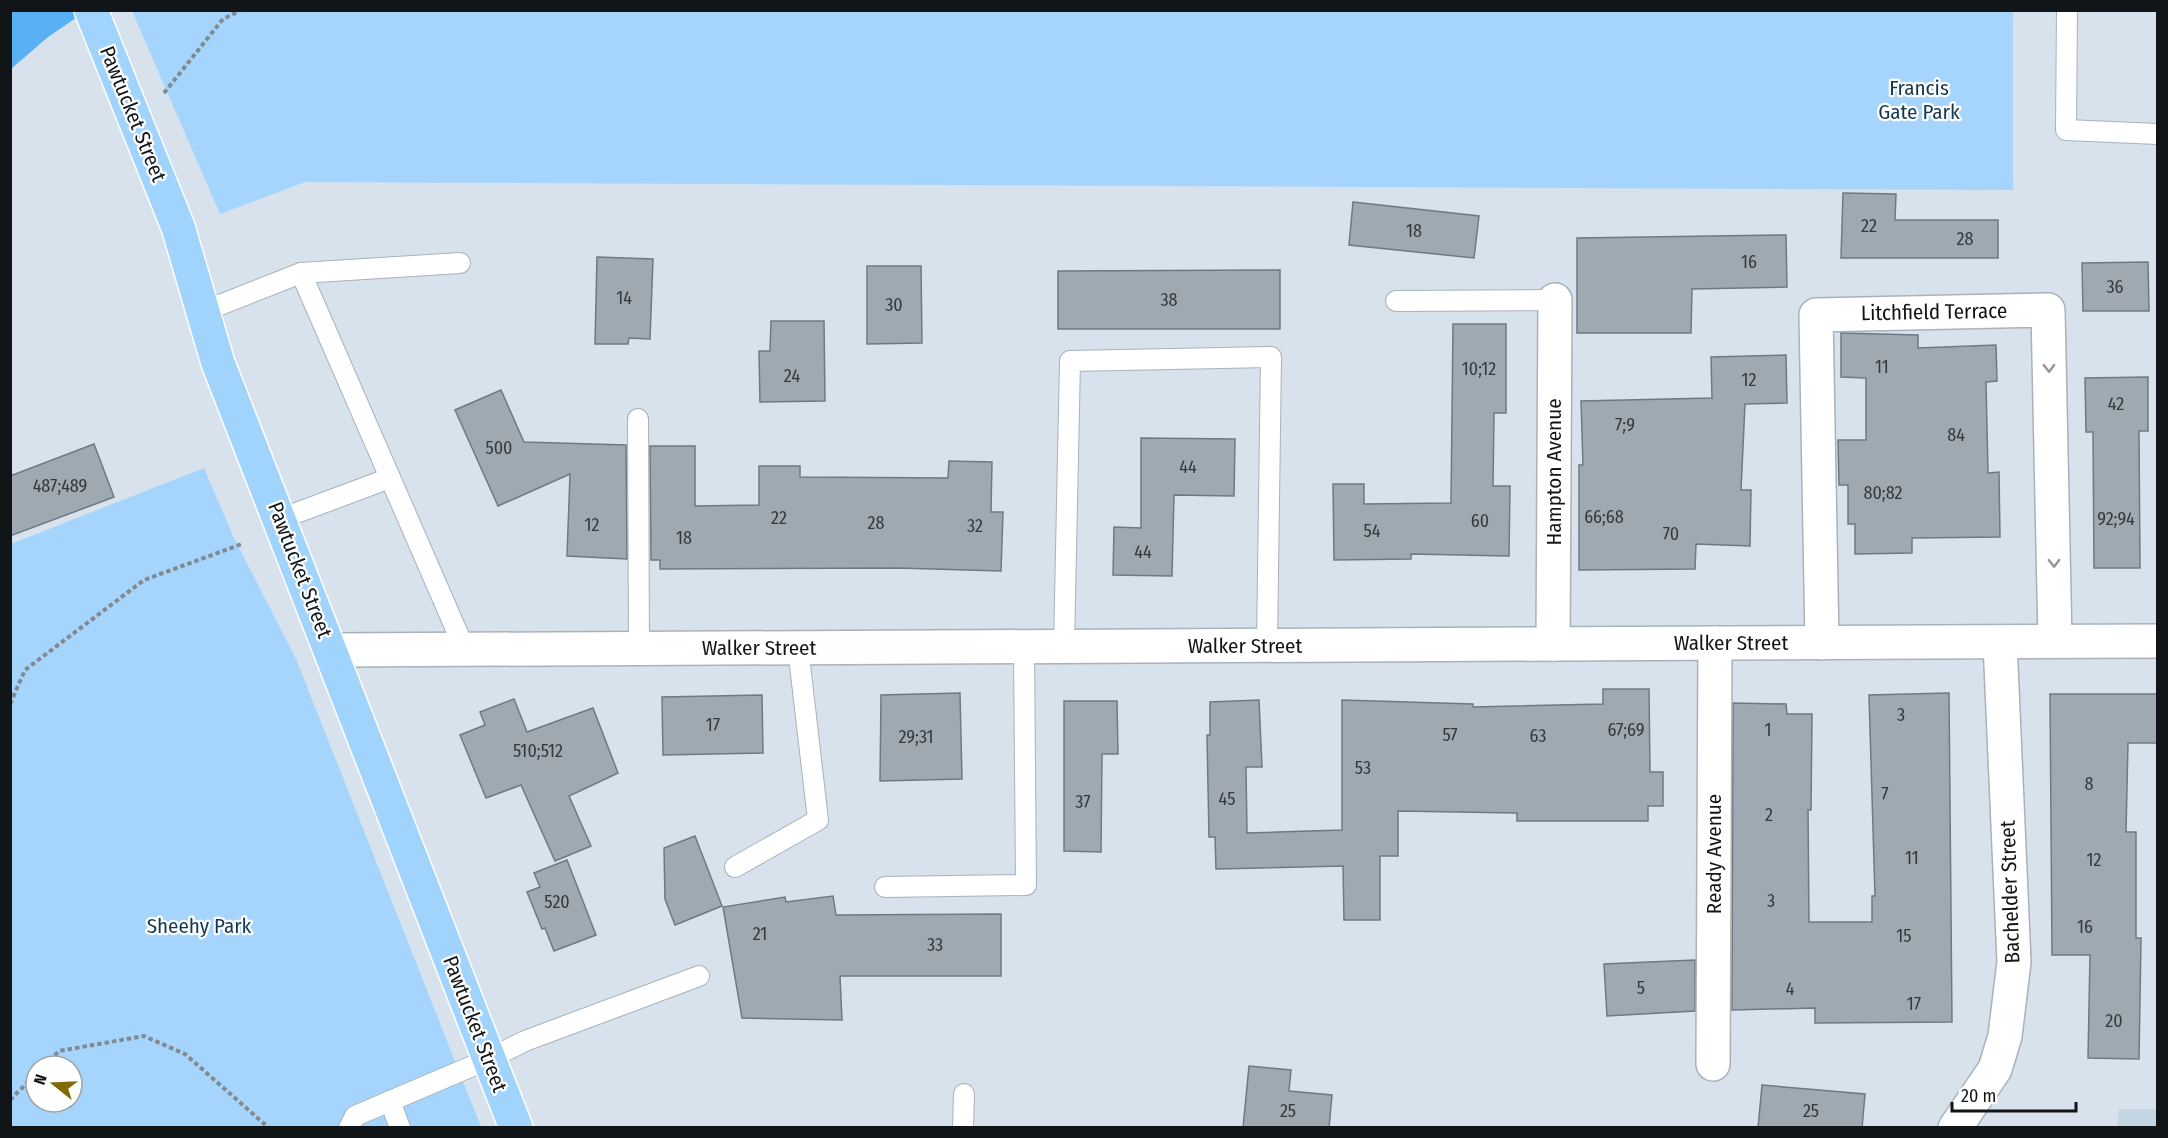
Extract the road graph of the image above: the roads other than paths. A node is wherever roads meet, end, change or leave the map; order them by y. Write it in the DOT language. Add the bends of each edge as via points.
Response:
graph roads {
  1 [pos="91,10"];
  2 [pos="2067,10"];
  3 [pos="2157,134"];
  4 [pos="460,263"];
  5 [pos="301,273"];
  6 [pos="1555,300"];
  7 [pos="1396,301"];
  8 [pos="201,312"];
  9 [pos="638,419"];
  10 [pos="390,478"];
  11 [pos="280,519"];
  12 [pos="2055,641"];
  13 [pos="2157,641"];
  14 [pos="2000,642"];
  15 [pos="1822,643"];
  16 [pos="1553,644"];
  17 [pos="1715,644"];
  18 [pos="1267,645"];
  19 [pos="1024,647"];
  20 [pos="1064,647"];
  21 [pos="639,648"];
  22 [pos="798,648"];
  23 [pos="332,650"];
  24 [pos="465,650"];
  25 [pos="735,867"];
  26 [pos="885,887"];
  27 [pos="699,976"];
  28 [pos="489,1059"];
  29 [pos="1713,1064"];
  30 [pos="964,1094"];
  31 [pos="390,1101"];
  32 [pos="349,1128"];
  33 [pos="400,1128"];
  34 [pos="516,1128"];
  35 [pos="963,1128"];
  36 [pos="1955,1128"];
  1 -- 8 [label="main road, Pawtucket Street" via="178,227"];
  2 -- 3 [label="lane" via="2066,130"];
  4 -- 5 [label="lane"];
  5 -- 8 [label="lane"];
  5 -- 10 [label="lane"];
  6 -- 7 [label="lane"];
  6 -- 16 [label="street, Hampton Avenue"];
  8 -- 11 [label="main road, Pawtucket Street"];
  9 -- 21 [label="lane"];
  10 -- 11 [label="lane"];
  10 -- 24 [label="lane"];
  11 -- 23 [label="main road, Pawtucket Street"];
  12 -- 13 [label="street, Walker Street"];
  12 -- 14 [label="street, Walker Street"];
  15 -- 12 [label="street, Litchfield Terrace, one-way" via="1816,315 2048,310"];
  14 -- 15 [label="street, Walker Street"];
  14 -- 36 [label="street, Bachelder Street" via="2014,962 2005,1036 1995,1069"];
  15 -- 17 [label="street, Walker Street"];
  16 -- 17 [label="street, Walker Street"];
  16 -- 18 [label="street, Walker Street"];
  17 -- 29 [label="street, Ready Avenue"];
  18 -- 20 [label="street, Walker Street"];
  18 -- 20 [label="lane" via="1271,357 1070,361"];
  19 -- 20 [label="street, Walker Street"];
  19 -- 22 [label="street, Walker Street"];
  19 -- 26 [label="lane" via="1026,885"];
  21 -- 22 [label="street, Walker Street"];
  21 -- 24 [label="street, Walker Street"];
  22 -- 25 [label="lane" via="818,820"];
  23 -- 24 [label="street, Walker Street"];
  23 -- 28 [label="main road, Pawtucket Street"];
  27 -- 28 [label="lane" via="525,1041"];
  28 -- 31 [label="lane"];
  28 -- 34 [label="main road, Pawtucket Street"];
  30 -- 35 [label="lane"];
  31 -- 32 [label="lane" via="355,1116"];
  31 -- 33 [label="lane"];
}
